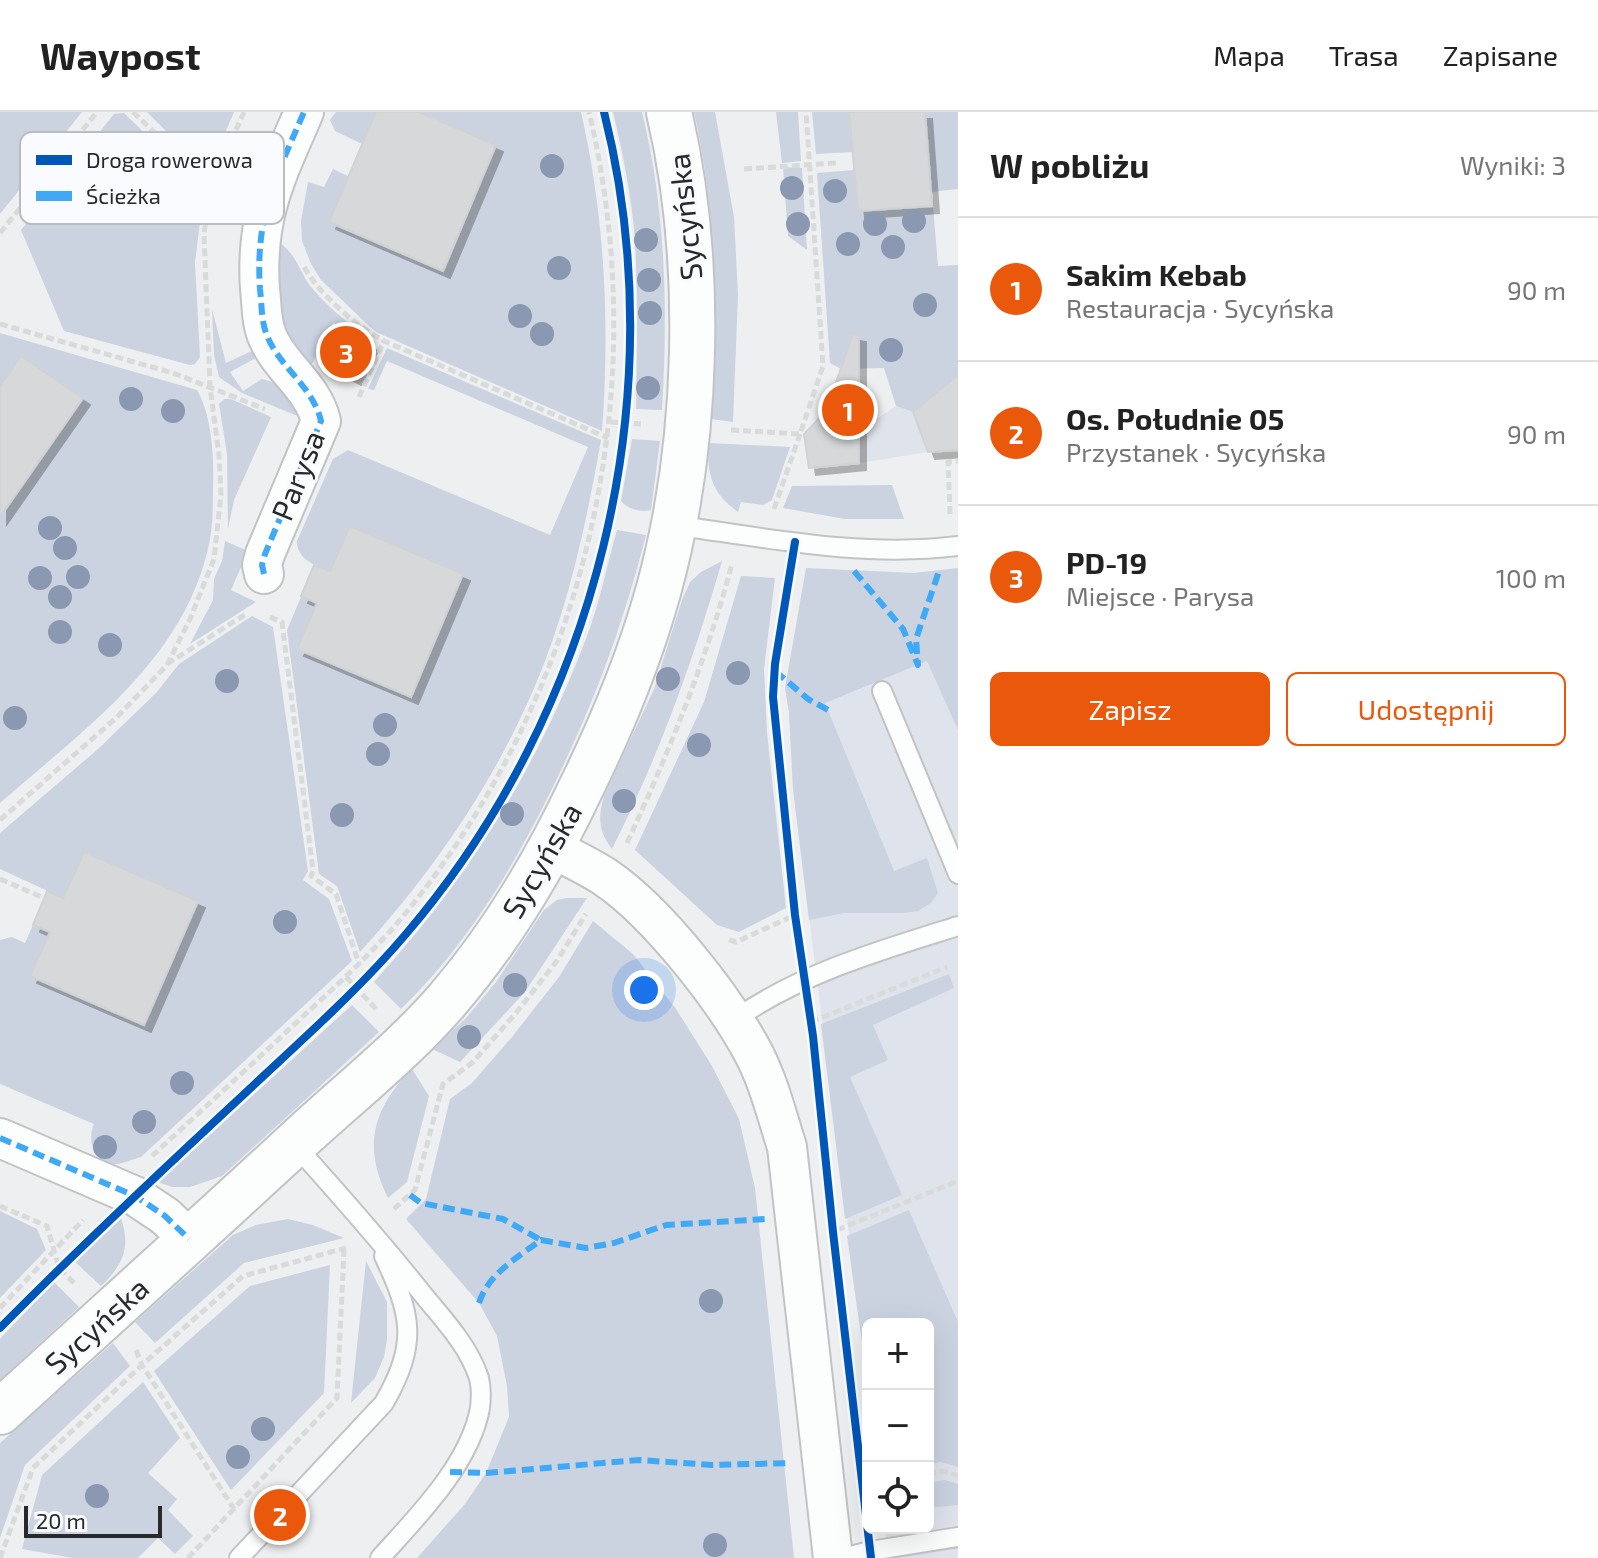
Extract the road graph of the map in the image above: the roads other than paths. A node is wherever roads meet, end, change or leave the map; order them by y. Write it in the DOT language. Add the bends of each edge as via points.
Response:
graph roads {
  1 [pos="304,112"];
  2 [pos="669,112"];
  3 [pos="284,163"];
  4 [pos="262,224"];
  5 [pos="673,525"];
  6 [pos="958,546"];
  7 [pos="264,574"];
  8 [pos="882,691"];
  9 [pos="551,848"];
  10 [pos="958,874"];
  11 [pos="958,926"];
  12 [pos="734,1020"];
  13 [pos="0,1138"];
  14 [pos="294,1144"];
  15 [pos="371,1228"];
  16 [pos="189,1239"];
  17 [pos="0,1412"];
  18 [pos="958,1537"];
  19 [pos="239,1558"];
  20 [pos="380,1558"];
  21 [pos="833,1558"];
  22 [pos="843,1558"];
  1 -- 3 [label="street, Parysa"];
  2 -- 5 [label="street, Sycyńska" via="691,260 693,310 687,427"];
  4 -- 7 [label="street, Parysa" via="258,248 268,339 321,421 265,554"];
  5 -- 6 [label="lane" via="847,549"];
  5 -- 9 [label="street, Sycyńska" via="630,676"];
  8 -- 10 [label="lane"];
  9 -- 12 [label="street" via="607,879 638,904"];
  9 -- 14 [label="street, Sycyńska" via="517,909 446,1002"];
  11 -- 12 [label="lane" via="805,979"];
  12 -- 21 [label="street" via="756,1057 787,1147"];
  13 -- 16 [label="street" via="135,1196"];
  14 -- 15 [label="lane"];
  14 -- 16 [label="street, Sycyńska"];
  15 -- 19 [label="lane" via="403,1297 408,1324 396,1383 384,1403"];
  15 -- 20 [label="lane" via="468,1355 479,1380 480,1405 474,1431 439,1491"];
  16 -- 17 [label="street, Sycyńska"];
  18 -- 22 [label="lane"];
}
